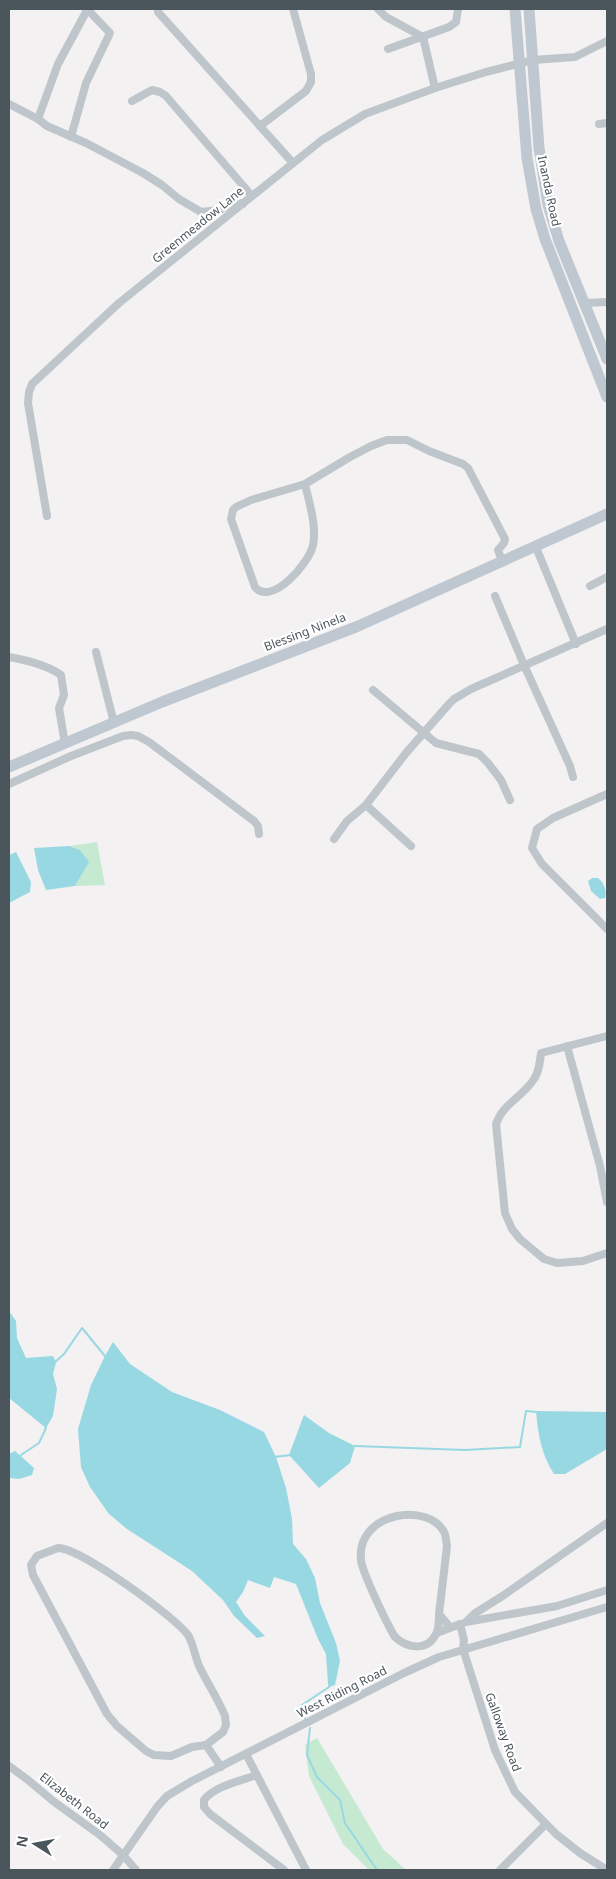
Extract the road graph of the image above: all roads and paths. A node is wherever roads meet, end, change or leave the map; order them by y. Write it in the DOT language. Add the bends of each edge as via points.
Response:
graph roads {
  1 [pos="158,9"];
  2 [pos="293,9"];
  3 [pos="378,9"];
  4 [pos="458,9"];
  5 [pos="515,9"];
  6 [pos="529,9"];
  7 [pos="423,37"];
  8 [pos="607,41"];
  9 [pos="388,49"];
  10 [pos="533,60"];
  11 [pos="520,64"];
  12 [pos="435,88"];
  13 [pos="132,101"];
  14 [pos="9,104"];
  15 [pos="38,119"];
  16 [pos="607,123"];
  17 [pos="599,124"];
  18 [pos="260,126"];
  19 [pos="71,137"];
  20 [pos="293,163"];
  21 [pos="252,196"];
  22 [pos="243,204"];
  23 [pos="607,302"];
  24 [pos="584,303"];
  25 [pos="607,359"];
  26 [pos="607,368"];
  27 [pos="607,385"];
  28 [pos="607,397"];
  29 [pos="305,484"];
  30 [pos="607,514"];
  31 [pos="47,516"];
  32 [pos="535,546"];
  33 [pos="502,560"];
  34 [pos="607,577"];
  35 [pos="590,586"];
  36 [pos="495,596"];
  37 [pos="607,629"];
  38 [pos="576,644"];
  39 [pos="96,652"];
  40 [pos="9,656"];
  41 [pos="524,665"];
  42 [pos="374,690"];
  43 [pos="114,723"];
  44 [pos="424,732"];
  45 [pos="65,744"];
  46 [pos="9,768"];
  47 [pos="573,778"];
  48 [pos="9,784"];
  49 [pos="607,794"];
  50 [pos="510,800"];
  51 [pos="366,805"];
  52 [pos="260,834"];
  53 [pos="334,839"];
  54 [pos="411,846"];
  55 [pos="607,929"];
  56 [pos="607,1036"];
  57 [pos="567,1046"];
  58 [pos="607,1202"];
  59 [pos="607,1253"];
  60 [pos="607,1522"];
  61 [pos="607,1590"];
  62 [pos="607,1607"];
  63 [pos="439,1614"];
  64 [pos="463,1623"];
  65 [pos="450,1627"];
  66 [pos="437,1633"];
  67 [pos="463,1649"];
  68 [pos="206,1744"];
  69 [pos="246,1754"];
  70 [pos="9,1766"];
  71 [pos="221,1767"];
  72 [pos="257,1775"];
  73 [pos="545,1825"];
  74 [pos="123,1855"];
  75 [pos="113,1870"];
  76 [pos="136,1870"];
  77 [pos="284,1870"];
  78 [pos="306,1870"];
  79 [pos="500,1870"];
  80 [pos="607,1870"];
  1 -- 18 [label="street"];
  2 -- 18 [label="street" via="311,82 306,91"];
  3 -- 7 [label="street" via="386,17"];
  4 -- 7 [label="street" via="452,26"];
  5 -- 11 [label="main road, Inanda Road"];
  6 -- 10 [label="main road, Inanda Road"];
  7 -- 9 [label="street"];
  7 -- 12 [label="street"];
  8 -- 10 [label="street, Greenmeadow Lane" via="576,57"];
  10 -- 11 [label="street, Greenmeadow Lane"];
  10 -- 24 [label="main road, Inanda Road" via="544,190 559,241"];
  11 -- 12 [label="street, Greenmeadow Lane"];
  11 -- 28 [label="main road, Inanda Road" via="527,158 536,209"];
  12 -- 20 [label="street, Greenmeadow Lane" via="365,114 322,140"];
  13 -- 21 [label="street" via="152,90 166,96"];
  14 -- 15 [label="street"];
  15 -- 19 [label="street"];
  15 -- 19 [label="street" via="58,64 89,11 110,34 86,83"];
  16 -- 17 [label="street"];
  18 -- 20 [label="street"];
  19 -- 22 [label="street" via="143,173 201,212 219,210 237,202"];
  20 -- 21 [label="street, Greenmeadow Lane"];
  21 -- 22 [label="street, Greenmeadow Lane"];
  22 -- 31 [label="street, Greenmeadow Lane" via="119,303 32,384 28,403"];
  23 -- 24 [label="street"];
  24 -- 25 [label="main road, Inanda Road"];
  26 -- 27 [label="main road" via="603,372"];
  29 -- 29 [label="street" via="251,500 233,510 234,529 259,591 270,592 285,584 311,552 314,534"];
  29 -- 33 [label="street" via="375,444 407,440 468,468 505,538 498,550"];
  30 -- 32 [label="main road, Blessing Ninela"];
  32 -- 33 [label="main road, Blessing Ninela"];
  32 -- 38 [label="street"];
  33 -- 43 [label="main road, Blessing Ninela" via="356,626"];
  34 -- 35 [label="street"];
  36 -- 41 [label="street"];
  37 -- 38 [label="street"];
  38 -- 41 [label="street"];
  39 -- 43 [label="street"];
  40 -- 45 [label="street" via="55,671 61,676 64,695 59,708"];
  41 -- 44 [label="street" via="454,699"];
  41 -- 47 [label="street"];
  42 -- 44 [label="street"];
  43 -- 45 [label="main road, Blessing Ninela"];
  44 -- 50 [label="street" via="436,743 479,754 501,780"];
  44 -- 51 [label="street"];
  45 -- 46 [label="main road, Blessing Ninela"];
  48 -- 52 [label="street" via="71,756 131,735 149,742 254,820"];
  49 -- 55 [label="street" via="537,828 532,848 542,864"];
  51 -- 53 [label="street" via="353,815"];
  51 -- 54 [label="street"];
  56 -- 57 [label="street"];
  57 -- 58 [label="street"];
  57 -- 59 [label="street" via="541,1053 533,1081 508,1104 496,1124 505,1213 520,1239 544,1259 570,1263"];
  60 -- 64 [label="street"];
  61 -- 64 [label="street" via="557,1606"];
  62 -- 67 [label="street, West Riding Road"];
  63 -- 65 [label="street"];
  63 -- 66 [label="street"];
  63 -- 66 [label="street" via="447,1546 445,1534 426,1518 414,1516 386,1518 375,1524 365,1537 361,1559 392,1632 402,1644 418,1647"];
  64 -- 65 [label="street"];
  64 -- 67 [label="street, Galloway Road"];
  65 -- 66 [label="street"];
  67 -- 69 [label="street, West Riding Road" via="404,1673"];
  67 -- 73 [label="street, Galloway Road" via="506,1776 522,1801"];
  68 -- 68 [label="street" via="223,1732 226,1722 188,1636 160,1608 66,1549 54,1549 37,1556 31,1565 32,1575 110,1718 154,1755 171,1756"];
  68 -- 71 [label="street"];
  69 -- 71 [label="street, West Riding Road"];
  69 -- 72 [label="street"];
  70 -- 74 [label="street, Elizabeth Road"];
  71 -- 74 [label="street, West Riding Road" via="167,1796"];
  72 -- 77 [label="street" via="208,1795 204,1804 210,1814"];
  72 -- 78 [label="street"];
  73 -- 79 [label="street"];
  73 -- 80 [label="street, Galloway Road"];
  74 -- 75 [label="street, West Riding Road"];
  74 -- 76 [label="street, Elizabeth Road"];
}
